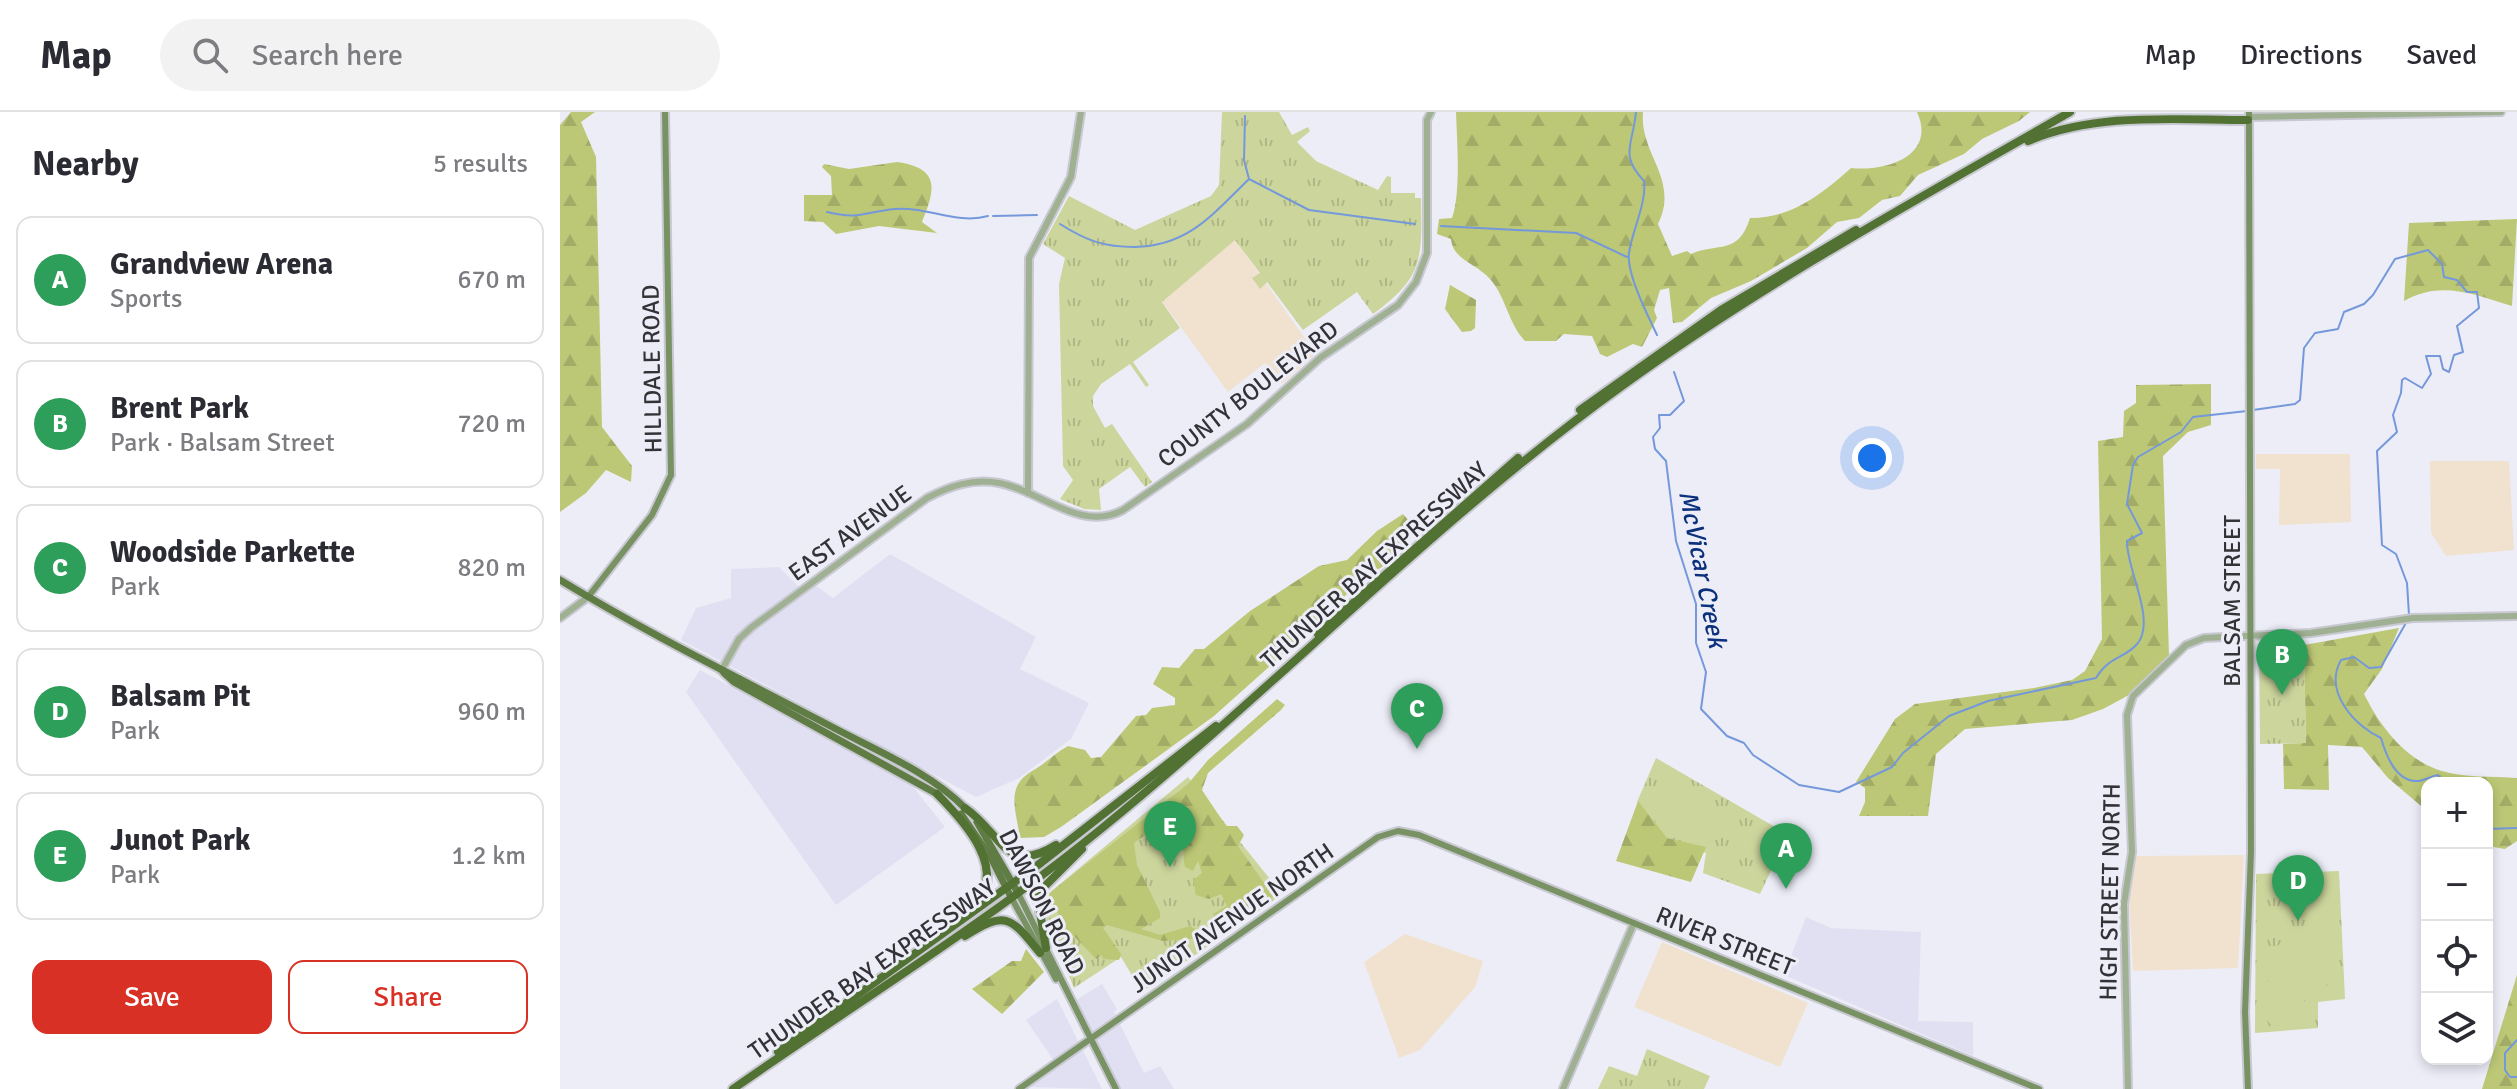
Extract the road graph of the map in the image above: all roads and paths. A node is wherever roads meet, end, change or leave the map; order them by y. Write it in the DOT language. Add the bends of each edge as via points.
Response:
graph roads {
  1 [pos="665,112"];
  2 [pos="1081,112"];
  3 [pos="1431,112"];
  4 [pos="2059,112"];
  5 [pos="2070,112"];
  6 [pos="2501,112"];
  7 [pos="2315,114"];
  8 [pos="2249,116"];
  9 [pos="1991,157"];
  10 [pos="1028,493"];
  11 [pos="560,580"];
  12 [pos="588,597"];
  13 [pos="2517,616"];
  14 [pos="560,618"];
  15 [pos="2250,637"];
  16 [pos="722,671"];
  17 [pos="937,794"];
  18 [pos="965,808"];
  19 [pos="1091,824"];
  20 [pos="1101,829"];
  21 [pos="1396,832"];
  22 [pos="1010,885"];
  23 [pos="1014,895"];
  24 [pos="1634,923"];
  25 [pos="923,946"];
  26 [pos="1043,951"];
  27 [pos="926,958"];
  28 [pos="1091,1040"];
  29 [pos="725,1089"];
  30 [pos="733,1089"];
  31 [pos="1019,1089"];
  32 [pos="1116,1089"];
  33 [pos="1563,1089"];
  34 [pos="2039,1089"];
  35 [pos="2128,1089"];
  36 [pos="2248,1089"];
  1 -- 12 [label="main road, HILLDALE ROAD" via="671,475 660,504"];
  2 -- 10 [label="street" via="1071,177 1029,258"];
  3 -- 10 [label="street, COUNTY BOULEVARD" via="1427,253 1416,282 1398,305 1320,358 1247,424 1119,513 1088,517"];
  4 -- 19 [label="highway, THUNDER BAY EXPRESSWAY" via="1721,310 1616,383 1491,480 1216,726"];
  5 -- 9 [label="highway, THUNDER BAY EXPRESSWAY"];
  6 -- 7 [label="street"];
  7 -- 8 [label="street"];
  8 -- 9 [label="highway" via="2083,123"];
  8 -- 15 [label="main road, BALSAM STREET"];
  9 -- 20 [label="highway, THUNDER BAY EXPRESSWAY" via="1724,315 1545,443"];
  10 -- 16 [label="street, EAST AVENUE" via="1003,483 975,482 927,498 752,627"];
  11 -- 12 [label="main road, DAWSON ROAD"];
  12 -- 14 [label="street"];
  12 -- 16 [label="main road, DAWSON ROAD"];
  13 -- 15 [label="street" via="2413,618"];
  15 -- 35 [label="street, HIGH STREET NORTH" via="2194,641 2133,696 2127,715 2132,852 2124,904"];
  15 -- 36 [label="main road, BALSAM STREET"];
  16 -- 17 [label="main road, DAWSON ROAD"];
  16 -- 18 [label="main road, DAWSON ROAD" via="875,750"];
  17 -- 22 [label="main road, DAWSON ROAD" via="968,822"];
  17 -- 25 [label="highway" via="969,830 988,879 979,900"];
  18 -- 19 [label="highway" via="1005,850 1025,857 1048,851"];
  18 -- 22 [label="main road, DAWSON ROAD" via="985,834"];
  19 -- 22 [label="highway, THUNDER BAY EXPRESSWAY"];
  20 -- 23 [label="highway, THUNDER BAY EXPRESSWAY"];
  20 -- 26 [label="highway" via="1037,894"];
  21 -- 24 [label="main road, RIVER STREET" via="1419,835"];
  21 -- 28 [label="main road, JUNOT AVENUE NORTH" via="1378,837"];
  22 -- 23 [label="main road, DAWSON ROAD"];
  22 -- 25 [label="highway, THUNDER BAY EXPRESSWAY"];
  23 -- 26 [label="main road, DAWSON ROAD"];
  23 -- 27 [label="highway, THUNDER BAY EXPRESSWAY"];
  24 -- 33 [label="street"];
  24 -- 34 [label="main road, RIVER STREET"];
  25 -- 29 [label="highway, THUNDER BAY EXPRESSWAY"];
  26 -- 27 [label="highway" via="1017,924 999,919"];
  26 -- 28 [label="main road, DAWSON ROAD"];
  27 -- 30 [label="highway, THUNDER BAY EXPRESSWAY"];
  28 -- 31 [label="main road, JUNOT AVENUE NORTH"];
  28 -- 32 [label="main road, DAWSON ROAD"];
}
